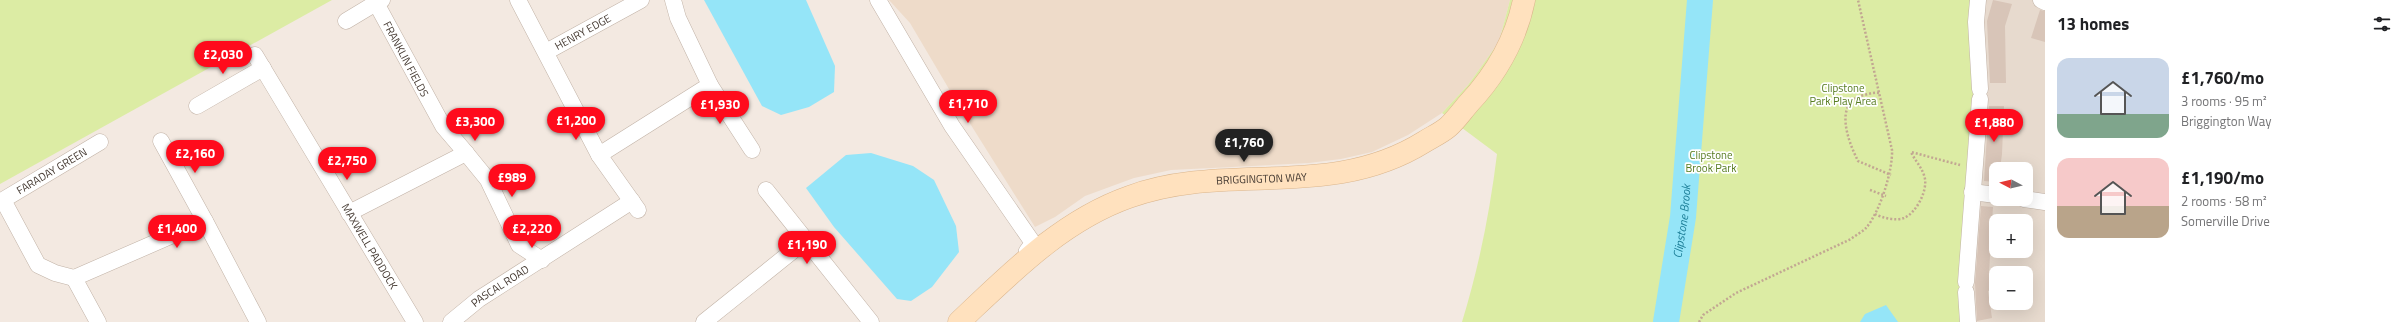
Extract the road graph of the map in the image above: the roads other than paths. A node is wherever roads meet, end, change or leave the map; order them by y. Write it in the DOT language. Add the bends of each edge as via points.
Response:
graph roads {
  1 [pos="518,0"];
  2 [pos="641,0"];
  3 [pos="673,0"];
  4 [pos="878,0"];
  5 [pos="1524,0"];
  6 [pos="1978,0"];
  7 [pos="2041,0"];
  8 [pos="379,1"];
  9 [pos="2045,2"];
  10 [pos="346,22"];
  11 [pos="546,52"];
  12 [pos="710,85"];
  13 [pos="197,106"];
  14 [pos="161,140"];
  15 [pos="100,142"];
  16 [pos="752,150"];
  17 [pos="466,153"];
  18 [pos="599,155"];
  19 [pos="766,190"];
  20 [pos="1972,192"];
  21 [pos="1989,194"];
  22 [pos="2033,200"];
  23 [pos="1,201"];
  24 [pos="2045,202"];
  25 [pos="349,213"];
  26 [pos="205,222"];
  27 [pos="805,241"];
  28 [pos="1031,257"];
  29 [pos="542,260"];
  30 [pos="74,278"];
  31 [pos="98,322"];
  32 [pos="258,322"];
  33 [pos="415,322"];
  34 [pos="451,322"];
  35 [pos="704,322"];
  36 [pos="871,322"];
  37 [pos="959,322"];
  38 [pos="1968,322"];
  1 -- 11 [label="street"];
  2 -- 11 [label="street, HENRY EDGE"];
  3 -- 12 [label="street" via="678,18"];
  4 -- 28 [label="street" via="952,126 1033,243 1027,251"];
  5 -- 28 [label="street, BRIGGINGTON WAY" via="1510,44 1494,72 1448,127 1417,146 1383,163 1327,176 1218,181 1168,187 1130,196 1094,211 1058,234"];
  6 -- 20 [label="street" via="1976,22 1980,94"];
  7 -- 9 [label="street"];
  8 -- 10 [label="street, FRANKLIN FIELDS"];
  8 -- 17 [label="street, FRANKLIN FIELDS" via="442,126"];
  11 -- 18 [label="street"];
  12 -- 16 [label="street"];
  12 -- 18 [label="street"];
  13 -- 25 [label="street, MAXWELL PADDOCK" via="259,61"];
  14 -- 26 [label="street"];
  15 -- 23 [label="street, FARADAY GREEN"];
  17 -- 25 [label="street"];
  17 -- 29 [label="street, FRANKLIN FIELDS" via="488,180 519,245"];
  18 -- 29 [label="street, PASCAL ROAD" via="635,206"];
  19 -- 27 [label="street"];
  20 -- 21 [label="street"];
  20 -- 38 [label="street" via="1966,287"];
  22 -- 24 [label="street"];
  23 -- 30 [label="street, FARADAY GREEN" via="38,265"];
  25 -- 33 [label="street, MAXWELL PADDOCK"];
  26 -- 30 [label="street"];
  26 -- 32 [label="street"];
  27 -- 35 [label="street"];
  27 -- 36 [label="street"];
  28 -- 37 [label="street, BRIGGINGTON WAY"];
  29 -- 34 [label="street, PASCAL ROAD" via="479,299"];
  30 -- 31 [label="street"];
}
